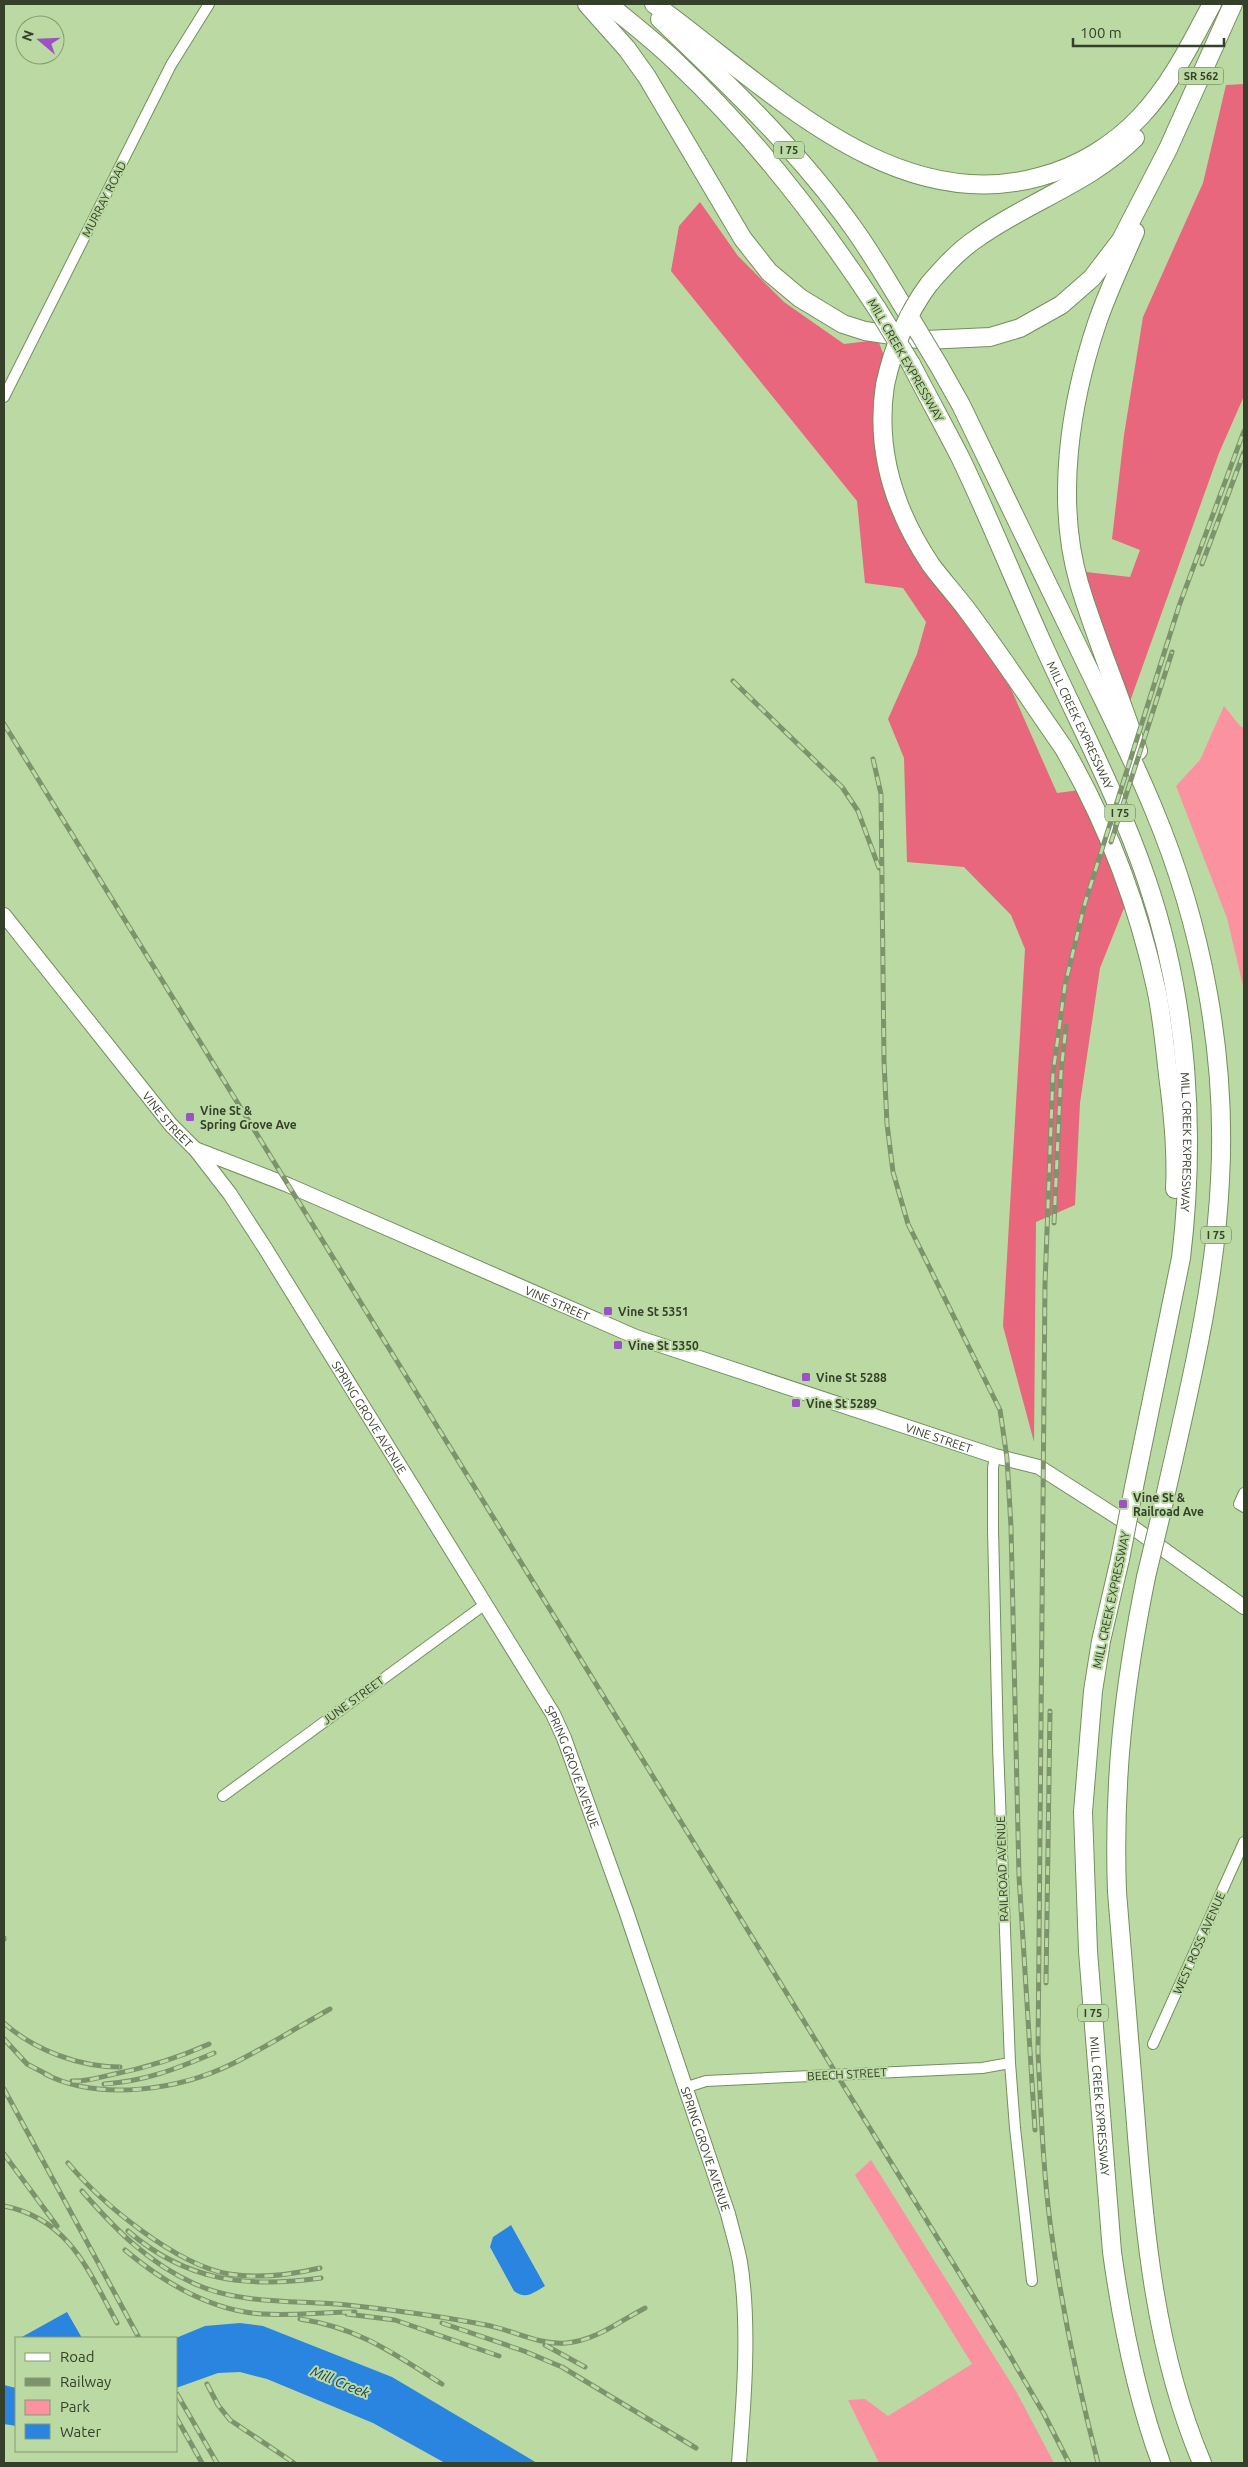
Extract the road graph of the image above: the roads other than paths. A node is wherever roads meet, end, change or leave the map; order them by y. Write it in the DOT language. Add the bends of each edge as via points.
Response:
graph roads {
  1 [pos="209,4"];
  2 [pos="587,4"];
  3 [pos="608,4"];
  4 [pos="644,4"];
  5 [pos="654,4"];
  6 [pos="1212,4"];
  7 [pos="1216,4"];
  8 [pos="1234,4"];
  9 [pos="1168,149"];
  10 [pos="4,397"];
  11 [pos="1139,774"];
  12 [pos="4,915"];
  13 [pos="195,1150"];
  14 [pos="1172,1297"];
  15 [pos="995,1456"];
  16 [pos="1244,1493"];
  17 [pos="1244,1507"];
  18 [pos="484,1605"];
  19 [pos="1244,1607"];
  20 [pos="223,1796"];
  21 [pos="1244,1842"];
  22 [pos="1153,2044"];
  23 [pos="1010,2063"];
  24 [pos="684,2088"];
  25 [pos="1032,2281"];
  26 [pos="739,2463"];
  27 [pos="1161,2463"];
  28 [pos="1202,2463"];
  1 -- 10 [label="street, MURRAY ROAD" via="171,65"];
  2 -- 9 [label="highway" via="647,77 754,254 769,272 800,298 843,324 865,331 925,340 972,339 1003,334 1041,317 1079,291 1121,240"];
  3 -- 14 [label="highway, MILL CREEK EXPRESSWAY / I 75, bridge" via="677,62 741,130 827,235 878,310 911,364 960,458 1128,831 1158,916 1179,1019 1188,1100 1185,1223"];
  4 -- 11 [label="highway, MILL CREEK EXPRESSWAY / I 75, bridge" via="762,120 854,229 965,414"];
  5 -- 6 [label="highway" via="842,141 915,175 946,183 987,185 1019,183 1050,174 1080,162 1121,136 1173,75"];
  7 -- 14 [label="highway, bridge" via="1184,73 1162,108 1138,135 1081,179 974,240 929,284 916,302 894,350 885,385 882,435 894,496 910,530 932,566 967,610 1063,747 1095,811 1135,912 1156,989 1170,1090 1176,1169 1170,1258"];
  8 -- 9 [label="highway, SR 562"];
  9 -- 11 [label="highway" via="1160,176 1097,322 1079,389 1069,463 1067,509 1079,582 1138,751"];
  11 -- 28 [label="highway, MILL CREEK EXPRESSWAY / I 75, bridge" via="1171,855 1194,928 1210,1007 1221,1131 1218,1209 1210,1283 1146,1577 1123,1703 1115,1825 1117,1892 1146,2234 1166,2349 1182,2410"];
  12 -- 13 [label="main road, VINE STREET" via="171,1125"];
  13 -- 15 [label="main road, VINE STREET" via="288,1185 636,1338"];
  13 -- 18 [label="main road, SPRING GROVE AVENUE" via="230,1194"];
  14 -- 27 [label="highway, MILL CREEK EXPRESSWAY / I 75, bridge" via="1101,1642 1083,1812 1084,1893 1115,2270 1134,2375"];
  15 -- 19 [label="main road, VINE STREET" via="1040,1467 1128,1524"];
  15 -- 23 [label="street, RAILROAD AVENUE" via="993,1529 997,1716"];
  16 -- 17 [label="street" via="1239,1504"];
  18 -- 20 [label="street, JUNE STREET"];
  18 -- 24 [label="main road, SPRING GROVE AVENUE" via="554,1714 564,1738 626,1911"];
  21 -- 22 [label="street, WEST ROSS AVENUE"];
  23 -- 24 [label="street, BEECH STREET" via="982,2068 706,2082"];
  23 -- 25 [label="street, RAILROAD AVENUE"];
  24 -- 26 [label="main road, SPRING GROVE AVENUE" via="728,2214 740,2261 744,2303"];
}
